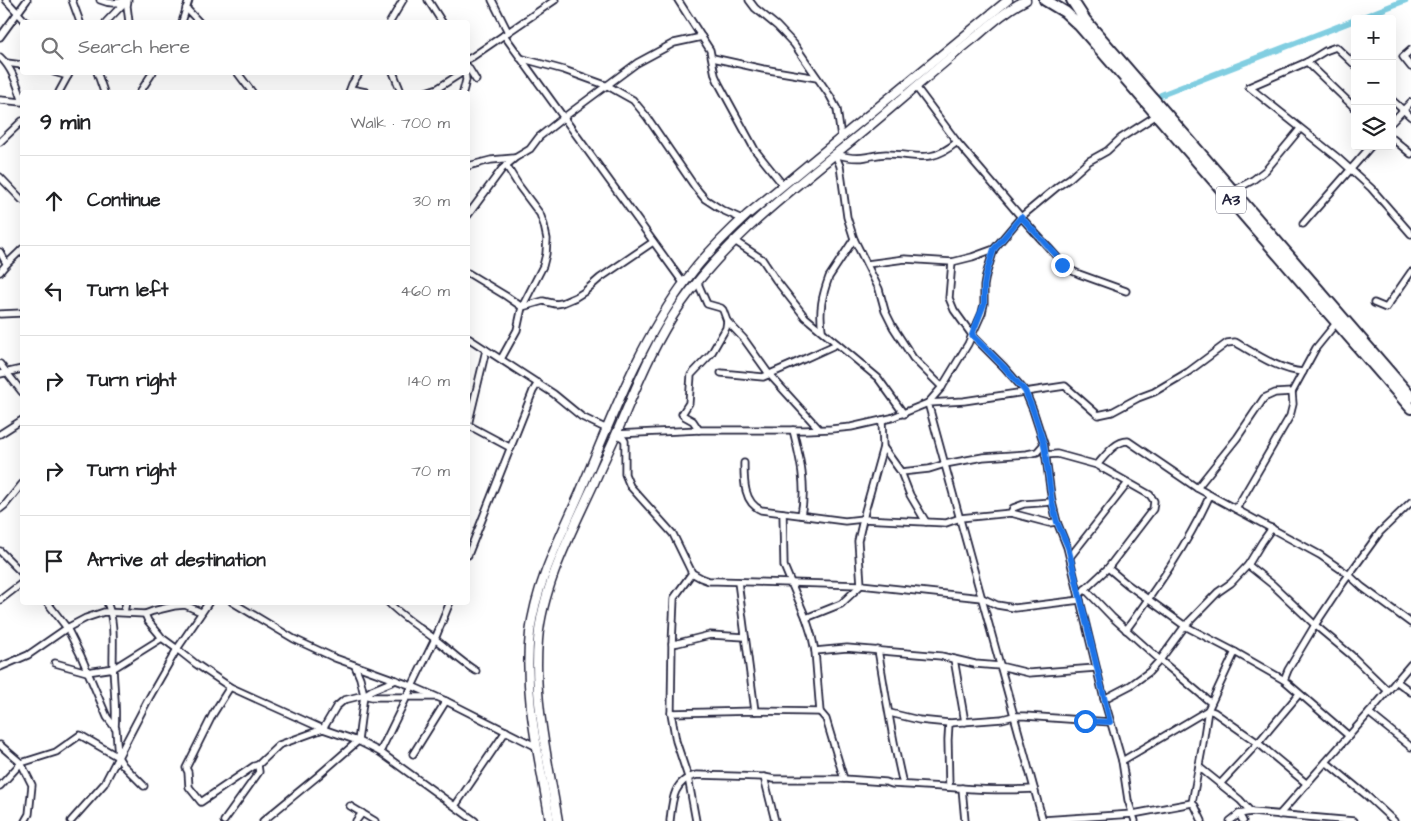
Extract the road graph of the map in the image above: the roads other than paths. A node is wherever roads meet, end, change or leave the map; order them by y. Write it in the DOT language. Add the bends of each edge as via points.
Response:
graph roads {
  1 [pos="6,0"];
  2 [pos="27,0"];
  3 [pos="72,0"];
  4 [pos="100,0"];
  5 [pos="127,0"];
  6 [pos="189,0"];
  7 [pos="403,0"];
  8 [pos="428,0"];
  9 [pos="492,0"];
  10 [pos="678,0"];
  11 [pos="748,0"];
  12 [pos="1008,0"];
  13 [pos="1026,0"];
  14 [pos="1045,0"];
  15 [pos="1072,0"];
  16 [pos="553,1"];
  17 [pos="186,8"];
  18 [pos="17,12"];
  19 [pos="24,20"];
  20 [pos="79,20"];
  21 [pos="108,20"];
  22 [pos="129,20"];
  23 [pos="183,20"];
  24 [pos="196,20"];
  25 [pos="391,20"];
  26 [pos="441,20"];
  27 [pos="506,34"];
  28 [pos="0,37"];
  29 [pos="702,37"];
  30 [pos="1411,50"];
  31 [pos="0,57"];
  32 [pos="470,58"];
  33 [pos="520,58"];
  34 [pos="713,58"];
  35 [pos="1351,61"];
  36 [pos="1307,62"];
  37 [pos="7,63"];
  38 [pos="20,65"];
  39 [pos="1411,67"];
  40 [pos="470,70"];
  41 [pos="68,75"];
  42 [pos="98,75"];
  43 [pos="150,75"];
  44 [pos="239,75"];
  45 [pos="358,75"];
  46 [pos="394,75"];
  47 [pos="459,75"];
  48 [pos="465,75"];
  49 [pos="817,78"];
  50 [pos="476,80"];
  51 [pos="608,86"];
  52 [pos="916,87"];
  53 [pos="60,90"];
  54 [pos="103,90"];
  55 [pos="141,90"];
  56 [pos="250,90"];
  57 [pos="350,90"];
  58 [pos="400,90"];
  59 [pos="432,90"];
  60 [pos="464,90"];
  61 [pos="20,94"];
  62 [pos="0,100"];
  63 [pos="20,100"];
  64 [pos="1411,102"];
  65 [pos="1396,103"];
  66 [pos="1352,105"];
  67 [pos="1404,110"];
  68 [pos="1157,115"];
  69 [pos="1411,117"];
  70 [pos="563,118"];
  71 [pos="1396,118"];
  72 [pos="20,124"];
  73 [pos="1300,129"];
  74 [pos="841,137"];
  75 [pos="1396,141"];
  76 [pos="0,142"];
  77 [pos="957,142"];
  78 [pos="1368,150"];
  79 [pos="835,154"];
  80 [pos="1411,154"];
  81 [pos="514,158"];
  82 [pos="470,165"];
  83 [pos="506,165"];
  84 [pos="1351,170"];
  85 [pos="0,177"];
  86 [pos="783,185"];
  87 [pos="1233,191"];
  88 [pos="20,198"];
  89 [pos="470,212"];
  90 [pos="1021,217"];
  91 [pos="742,220"];
  92 [pos="1303,224"];
  93 [pos="1259,227"];
  94 [pos="1411,234"];
  95 [pos="854,239"];
  96 [pos="733,240"];
  97 [pos="653,242"];
  98 [pos="994,249"];
  99 [pos="20,251"];
  100 [pos="0,252"];
  101 [pos="952,262"];
  102 [pos="6,263"];
  103 [pos="867,264"];
  104 [pos="0,272"];
  105 [pos="1411,272"];
  106 [pos="470,274"];
  107 [pos="697,281"];
  108 [pos="684,284"];
  109 [pos="1126,291"];
  110 [pos="1374,303"];
  111 [pos="522,307"];
  112 [pos="20,313"];
  113 [pos="0,314"];
  114 [pos="727,321"];
  115 [pos="1337,322"];
  116 [pos="822,330"];
  117 [pos="972,335"];
  118 [pos="470,339"];
  119 [pos="837,344"];
  120 [pos="486,350"];
  121 [pos="501,359"];
  122 [pos="0,364"];
  123 [pos="20,369"];
  124 [pos="1303,372"];
  125 [pos="3,373"];
  126 [pos="721,373"];
  127 [pos="769,374"];
  128 [pos="538,383"];
  129 [pos="942,387"];
  130 [pos="20,390"];
  131 [pos="1025,391"];
  132 [pos="1292,392"];
  133 [pos="1411,397"];
  134 [pos="928,403"];
  135 [pos="1411,408"];
  136 [pos="904,414"];
  137 [pos="470,417"];
  138 [pos="882,420"];
  139 [pos="20,421"];
  140 [pos="470,426"];
  141 [pos="607,429"];
  142 [pos="819,429"];
  143 [pos="699,430"];
  144 [pos="793,430"];
  145 [pos="0,434"];
  146 [pos="616,434"];
  147 [pos="1044,444"];
  148 [pos="883,447"];
  149 [pos="511,448"];
  150 [pos="1045,455"];
  151 [pos="744,463"];
  152 [pos="945,464"];
  153 [pos="1097,465"];
  154 [pos="900,472"];
  155 [pos="1128,483"];
  156 [pos="20,486"];
  157 [pos="1197,488"];
  158 [pos="1210,495"];
  159 [pos="1052,502"];
  160 [pos="1411,502"];
  161 [pos="0,509"];
  162 [pos="1236,509"];
  163 [pos="783,513"];
  164 [pos="1012,513"];
  165 [pos="801,515"];
  166 [pos="960,518"];
  167 [pos="863,519"];
  168 [pos="926,522"];
  169 [pos="1057,522"];
  170 [pos="1272,528"];
  171 [pos="0,551"];
  172 [pos="470,551"];
  173 [pos="1070,557"];
  174 [pos="1248,565"];
  175 [pos="1108,568"];
  176 [pos="20,571"];
  177 [pos="692,573"];
  178 [pos="1349,575"];
  179 [pos="738,582"];
  180 [pos="791,584"];
  181 [pos="20,585"];
  182 [pos="862,585"];
  183 [pos="1085,589"];
  184 [pos="1079,597"];
  185 [pos="982,598"];
  186 [pos="1149,599"];
  187 [pos="0,600"];
  188 [pos="49,605"];
  189 [pos="108,605"];
  190 [pos="125,605"];
  191 [pos="207,605"];
  192 [pos="237,605"];
  193 [pos="391,605"];
  194 [pos="449,605"];
  195 [pos="110,611"];
  196 [pos="124,612"];
  197 [pos="201,612"];
  198 [pos="146,614"];
  199 [pos="806,618"];
  200 [pos="1411,623"];
  201 [pos="1315,625"];
  202 [pos="1185,626"];
  203 [pos="67,628"];
  204 [pos="1126,630"];
  205 [pos="745,636"];
  206 [pos="162,638"];
  207 [pos="435,639"];
  208 [pos="672,644"];
  209 [pos="178,649"];
  210 [pos="878,650"];
  211 [pos="815,651"];
  212 [pos="1235,652"];
  213 [pos="954,659"];
  214 [pos="1160,660"];
  215 [pos="56,663"];
  216 [pos="1411,664"];
  217 [pos="356,666"];
  218 [pos="1000,666"];
  219 [pos="0,667"];
  220 [pos="114,668"];
  221 [pos="1096,668"];
  222 [pos="476,671"];
  223 [pos="87,672"];
  224 [pos="396,680"];
  225 [pos="1284,680"];
  226 [pos="1396,681"];
  227 [pos="412,686"];
  228 [pos="230,687"];
  229 [pos="1388,691"];
  230 [pos="1411,692"];
  231 [pos="1299,694"];
  232 [pos="364,695"];
  233 [pos="406,697"];
  234 [pos="435,697"];
  235 [pos="1104,699"];
  236 [pos="446,701"];
  237 [pos="1210,702"];
  238 [pos="1208,710"];
  239 [pos="755,711"];
  240 [pos="671,712"];
  241 [pos="820,712"];
  242 [pos="890,713"];
  243 [pos="1369,713"];
  244 [pos="1014,716"];
  245 [pos="965,722"];
  246 [pos="1110,722"];
  247 [pos="949,723"];
  248 [pos="114,728"];
  249 [pos="323,729"];
  250 [pos="506,731"];
  251 [pos="1349,736"];
  252 [pos="358,741"];
  253 [pos="1258,744"];
  254 [pos="0,745"];
  255 [pos="537,747"];
  256 [pos="1411,747"];
  257 [pos="380,752"];
  258 [pos="413,754"];
  259 [pos="118,757"];
  260 [pos="1122,761"];
  261 [pos="1326,762"];
  262 [pos="21,763"];
  263 [pos="258,765"];
  264 [pos="1199,767"];
  265 [pos="688,777"];
  266 [pos="764,777"];
  267 [pos="844,779"];
  268 [pos="903,784"];
  269 [pos="1220,784"];
  270 [pos="1307,784"];
  271 [pos="0,786"];
  272 [pos="144,786"];
  273 [pos="949,787"];
  274 [pos="962,788"];
  275 [pos="1034,789"];
  276 [pos="1192,803"];
  277 [pos="350,806"];
  278 [pos="455,806"];
  279 [pos="1251,812"];
  280 [pos="362,813"];
  281 [pos="1133,814"];
  282 [pos="1239,814"];
  283 [pos="1279,815"];
  284 [pos="25,821"];
  285 [pos="72,821"];
  286 [pos="224,821"];
  287 [pos="263,821"];
  288 [pos="356,821"];
  289 [pos="375,821"];
  290 [pos="475,821"];
  291 [pos="550,821"];
  292 [pos="558,821"];
  293 [pos="670,821"];
  294 [pos="696,821"];
  295 [pos="775,821"];
  296 [pos="964,821"];
  297 [pos="1043,821"];
  298 [pos="1134,821"];
  299 [pos="1202,821"];
  300 [pos="1230,821"];
  301 [pos="1243,821"];
  302 [pos="1354,821"];
  303 [pos="1394,821"];
  1 -- 18 [label="street"];
  2 -- 18 [label="street"];
  3 -- 20 [label="street"];
  4 -- 5 [label="street" via="118,4"];
  5 -- 21 [label="street"];
  5 -- 22 [label="street"];
  6 -- 17 [label="street"];
  7 -- 25 [label="street"];
  8 -- 26 [label="street"];
  9 -- 27 [label="street"];
  10 -- 29 [label="street"];
  11 -- 49 [label="street" via="794,44"];
  12 -- 74 [label="main road"];
  13 -- 52 [label="main road" via="1004,14"];
  14 -- 68 [label="highway, A3" via="1073,18"];
  15 -- 87 [label="highway, A3" via="1085,20"];
  16 -- 27 [label="street"];
  17 -- 23 [label="street"];
  17 -- 24 [label="street"];
  18 -- 19 [label="street"];
  18 -- 28 [label="street"];
  27 -- 32 [label="street"];
  27 -- 33 [label="street"];
  29 -- 34 [label="street"];
  29 -- 51 [label="street" via="674,43 637,63"];
  30 -- 39 [label="street" via="1403,57"];
  31 -- 37 [label="street"];
  33 -- 51 [label="street"];
  33 -- 70 [label="street"];
  34 -- 49 [label="street"];
  34 -- 86 [label="street" via="719,84 755,150"];
  35 -- 36 [label="street" via="1336,47"];
  36 -- 66 [label="street"];
  36 -- 73 [label="street" via="1249,88"];
  37 -- 38 [label="street"];
  37 -- 61 [label="street"];
  40 -- 50 [label="street"];
  41 -- 53 [label="street"];
  42 -- 54 [label="street"];
  43 -- 55 [label="street"];
  44 -- 56 [label="street"];
  45 -- 57 [label="street"];
  46 -- 58 [label="street"];
  47 -- 59 [label="street"];
  48 -- 60 [label="street"];
  49 -- 74 [label="street" via="837,109"];
  51 -- 70 [label="street"];
  51 -- 91 [label="street" via="637,104 705,199"];
  52 -- 77 [label="street"];
  52 -- 79 [label="main road"];
  62 -- 63 [label="street"];
  64 -- 67 [label="street"];
  65 -- 67 [label="street"];
  67 -- 69 [label="street"];
  67 -- 71 [label="street"];
  68 -- 90 [label="street" via="1089,160"];
  68 -- 93 [label="highway, A3"];
  70 -- 81 [label="street" via="530,149"];
  70 -- 97 [label="street"];
  72 -- 76 [label="street"];
  73 -- 84 [label="street"];
  73 -- 87 [label="street" via="1266,170"];
  74 -- 86 [label="main road"];
  75 -- 80 [label="street"];
  77 -- 79 [label="street" via="936,155 921,157 884,154 859,158"];
  77 -- 90 [label="street"];
  78 -- 84 [label="street"];
  79 -- 95 [label="street"];
  79 -- 96 [label="main road"];
  81 -- 82 [label="street"];
  81 -- 83 [label="street"];
  83 -- 89 [label="street"];
  83 -- 111 [label="street" via="540,214 547,240 543,266"];
  84 -- 92 [label="street"];
  84 -- 94 [label="street"];
  85 -- 88 [label="street"];
  86 -- 91 [label="main road"];
  87 -- 93 [label="highway, A3"];
  90 -- 98 [label="street"];
  90 -- 109 [label="street" via="1066,268"];
  91 -- 108 [label="main road"];
  93 -- 115 [label="highway, A3"];
  93 -- 133 [label="highway, A3"];
  95 -- 103 [label="street"];
  95 -- 116 [label="street" via="827,284 820,309"];
  96 -- 107 [label="main road"];
  96 -- 116 [label="street" via="762,259 802,313"];
  97 -- 108 [label="street"];
  97 -- 111 [label="street" via="576,297 556,304 543,301"];
  98 -- 101 [label="street"];
  98 -- 117 [label="street" via="986,275 984,304"];
  99 -- 102 [label="street"];
  100 -- 102 [label="street"];
  101 -- 103 [label="street" via="905,259"];
  101 -- 117 [label="street" via="949,298"];
  102 -- 104 [label="street"];
  103 -- 129 [label="street" via="893,327 913,358"];
  105 -- 110 [label="street" via="1386,308"];
  106 -- 111 [label="street"];
  107 -- 114 [label="street" via="707,304 721,308"];
  107 -- 146 [label="main road" via="678,307 645,366"];
  108 -- 141 [label="main road" via="640,355"];
  111 -- 121 [label="street" via="517,330"];
  112 -- 113 [label="street"];
  114 -- 127 [label="street"];
  114 -- 143 [label="street" via="711,354 691,375 688,403 682,414"];
  115 -- 124 [label="street" via="1316,348"];
  115 -- 135 [label="highway, A3"];
  116 -- 119 [label="street"];
  117 -- 129 [label="street"];
  117 -- 131 [label="street"];
  118 -- 120 [label="street"];
  119 -- 127 [label="street"];
  119 -- 136 [label="street" via="882,382"];
  120 -- 121 [label="street"];
  120 -- 137 [label="street"];
  121 -- 128 [label="street"];
  122 -- 125 [label="street"];
  123 -- 125 [label="street"];
  124 -- 131 [label="street" via="1283,368 1235,342 1227,343 1169,384 1112,412 1098,415 1066,386"];
  124 -- 132 [label="street"];
  125 -- 130 [label="street"];
  126 -- 127 [label="street" via="759,377"];
  127 -- 142 [label="street"];
  128 -- 141 [label="street" via="582,417"];
  128 -- 149 [label="street"];
  129 -- 134 [label="street"];
  131 -- 134 [label="street"];
  131 -- 147 [label="street"];
  132 -- 157 [label="street" via="1264,398"];
  132 -- 162 [label="street" via="1290,416"];
  134 -- 136 [label="street"];
  134 -- 152 [label="street"];
  136 -- 138 [label="street"];
  138 -- 142 [label="street"];
  138 -- 148 [label="street"];
  139 -- 145 [label="street"];
  140 -- 149 [label="street"];
  141 -- 255 [label="main road" via="537,596 528,666"];
  142 -- 144 [label="street"];
  143 -- 144 [label="street"];
  143 -- 146 [label="street"];
  144 -- 165 [label="street" via="803,482"];
  146 -- 177 [label="street" via="625,441 626,479 673,534"];
  146 -- 292 [label="main road" via="558,563 544,605 538,637 536,670 541,721"];
  147 -- 150 [label="street"];
  147 -- 152 [label="street" via="1037,452"];
  148 -- 154 [label="street"];
  148 -- 167 [label="street"];
  149 -- 172 [label="street"];
  150 -- 153 [label="street" via="1057,454"];
  150 -- 159 [label="street"];
  151 -- 163 [label="street" via="744,484 753,504 761,510"];
  152 -- 154 [label="street"];
  152 -- 166 [label="street"];
  153 -- 155 [label="street"];
  153 -- 157 [label="street" via="1122,441 1128,441"];
  154 -- 168 [label="street"];
  155 -- 173 [label="street"];
  155 -- 175 [label="street" via="1150,495 1154,501 1153,509"];
  156 -- 161 [label="street"];
  157 -- 158 [label="street"];
  158 -- 162 [label="street"];
  158 -- 186 [label="street" via="1198,522"];
  159 -- 164 [label="street" via="1024,504 1013,508"];
  159 -- 169 [label="street"];
  160 -- 178 [label="street" via="1380,532"];
  162 -- 170 [label="street"];
  163 -- 165 [label="street"];
  163 -- 180 [label="street" via="784,566"];
  164 -- 166 [label="street"];
  164 -- 169 [label="street" via="1049,523"];
  165 -- 167 [label="street"];
  166 -- 168 [label="street" via="946,523"];
  166 -- 185 [label="street"];
  167 -- 168 [label="street"];
  167 -- 182 [label="street" via="858,541"];
  169 -- 173 [label="street"];
  170 -- 174 [label="street"];
  170 -- 178 [label="street"];
  171 -- 176 [label="street"];
  173 -- 184 [label="street"];
  174 -- 201 [label="street"];
  174 -- 202 [label="street"];
  175 -- 183 [label="street"];
  175 -- 186 [label="street"];
  177 -- 179 [label="street" via="709,581"];
  177 -- 208 [label="street" via="674,598"];
  178 -- 200 [label="street"];
  178 -- 201 [label="street"];
  179 -- 180 [label="street"];
  179 -- 205 [label="street"];
  180 -- 182 [label="street"];
  180 -- 199 [label="street"];
  181 -- 187 [label="street"];
  182 -- 185 [label="street"];
  182 -- 199 [label="street" via="841,604"];
  183 -- 184 [label="street"];
  183 -- 204 [label="street"];
  184 -- 185 [label="street" via="1015,608"];
  184 -- 221 [label="street"];
  185 -- 218 [label="street"];
  186 -- 202 [label="street"];
  186 -- 204 [label="street"];
  188 -- 203 [label="street"];
  189 -- 195 [label="street"];
  190 -- 196 [label="street"];
  191 -- 197 [label="street"];
  192 -- 217 [label="street" via="294,639"];
  193 -- 207 [label="street"];
  194 -- 207 [label="street"];
  195 -- 196 [label="street"];
  195 -- 203 [label="street"];
  195 -- 220 [label="street"];
  196 -- 198 [label="street"];
  197 -- 198 [label="street" via="185,605"];
  197 -- 209 [label="street"];
  198 -- 206 [label="street"];
  199 -- 211 [label="street"];
  201 -- 225 [label="street"];
  201 -- 229 [label="street"];
  202 -- 212 [label="street"];
  202 -- 214 [label="street"];
  203 -- 219 [label="street" via="28,655"];
  203 -- 223 [label="street"];
  204 -- 214 [label="street"];
  205 -- 208 [label="street" via="710,635"];
  205 -- 239 [label="street"];
  206 -- 209 [label="street"];
  206 -- 220 [label="street"];
  207 -- 222 [label="street"];
  207 -- 227 [label="street"];
  208 -- 240 [label="street"];
  209 -- 228 [label="street"];
  209 -- 259 [label="street"];
  210 -- 211 [label="street"];
  210 -- 213 [label="street"];
  210 -- 242 [label="street"];
  211 -- 241 [label="street"];
  212 -- 225 [label="street"];
  212 -- 237 [label="street"];
  213 -- 218 [label="street"];
  213 -- 245 [label="street"];
  214 -- 235 [label="street" via="1149,672"];
  214 -- 237 [label="street"];
  215 -- 223 [label="street"];
  216 -- 226 [label="street"];
  217 -- 224 [label="street"];
  217 -- 232 [label="street"];
  218 -- 221 [label="street" via="1029,673"];
  218 -- 244 [label="street"];
  220 -- 223 [label="street"];
  220 -- 248 [label="street"];
  221 -- 235 [label="street"];
  223 -- 248 [label="street"];
  224 -- 227 [label="street"];
  224 -- 232 [label="street"];
  225 -- 231 [label="street"];
  226 -- 229 [label="street"];
  226 -- 230 [label="street"];
  227 -- 233 [label="street"];
  227 -- 234 [label="street"];
  228 -- 249 [label="street"];
  228 -- 263 [label="street" via="186,768 189,787 201,802"];
  229 -- 243 [label="street"];
  231 -- 251 [label="street"];
  231 -- 253 [label="street"];
  232 -- 233 [label="street"];
  232 -- 249 [label="street" via="340,702"];
  232 -- 252 [label="street"];
  233 -- 234 [label="street"];
  233 -- 257 [label="street"];
  234 -- 236 [label="street"];
  235 -- 246 [label="street"];
  236 -- 250 [label="street"];
  236 -- 258 [label="street"];
  237 -- 238 [label="street"];
  238 -- 253 [label="street"];
  238 -- 260 [label="street"];
  238 -- 264 [label="street"];
  239 -- 240 [label="street"];
  239 -- 241 [label="street"];
  240 -- 265 [label="street" via="676,741"];
  241 -- 267 [label="street" via="826,719"];
  242 -- 247 [label="street"];
  242 -- 268 [label="street"];
  243 -- 251 [label="street"];
  243 -- 256 [label="street"];
  244 -- 245 [label="street"];
  244 -- 246 [label="street"];
  244 -- 275 [label="street"];
  245 -- 247 [label="street"];
  246 -- 260 [label="street"];
  247 -- 273 [label="street"];
  248 -- 259 [label="street"];
  249 -- 252 [label="street"];
  249 -- 263 [label="street" via="278,745"];
  250 -- 255 [label="street"];
  250 -- 278 [label="street"];
  251 -- 261 [label="street"];
  252 -- 257 [label="street"];
  252 -- 287 [label="street"];
  253 -- 269 [label="street"];
  253 -- 270 [label="street"];
  254 -- 262 [label="street"];
  255 -- 291 [label="main road"];
  257 -- 278 [label="street"];
  259 -- 262 [label="street" via="80,736 56,752"];
  259 -- 272 [label="street"];
  259 -- 285 [label="street" via="104,784"];
  260 -- 281 [label="street"];
  261 -- 270 [label="street"];
  261 -- 303 [label="street"];
  262 -- 271 [label="street"];
  262 -- 284 [label="street" via="32,785 29,814"];
  263 -- 286 [label="street" via="258,772"];
  264 -- 269 [label="street"];
  264 -- 276 [label="street"];
  265 -- 266 [label="street"];
  265 -- 293 [label="street" via="672,797"];
  265 -- 294 [label="street"];
  266 -- 267 [label="street"];
  266 -- 295 [label="street"];
  267 -- 268 [label="street"];
  268 -- 273 [label="street"];
  269 -- 279 [label="street"];
  270 -- 283 [label="street"];
  273 -- 274 [label="street"];
  274 -- 275 [label="street"];
  274 -- 296 [label="street"];
  275 -- 297 [label="street"];
  276 -- 281 [label="street"];
  276 -- 299 [label="street"];
  277 -- 280 [label="street"];
  278 -- 290 [label="street"];
  279 -- 282 [label="street"];
  279 -- 283 [label="street"];
  280 -- 288 [label="street"];
  280 -- 289 [label="street"];
  281 -- 297 [label="street"];
  281 -- 298 [label="street"];
  282 -- 300 [label="street"];
  282 -- 301 [label="street"];
  283 -- 302 [label="street"];
}
